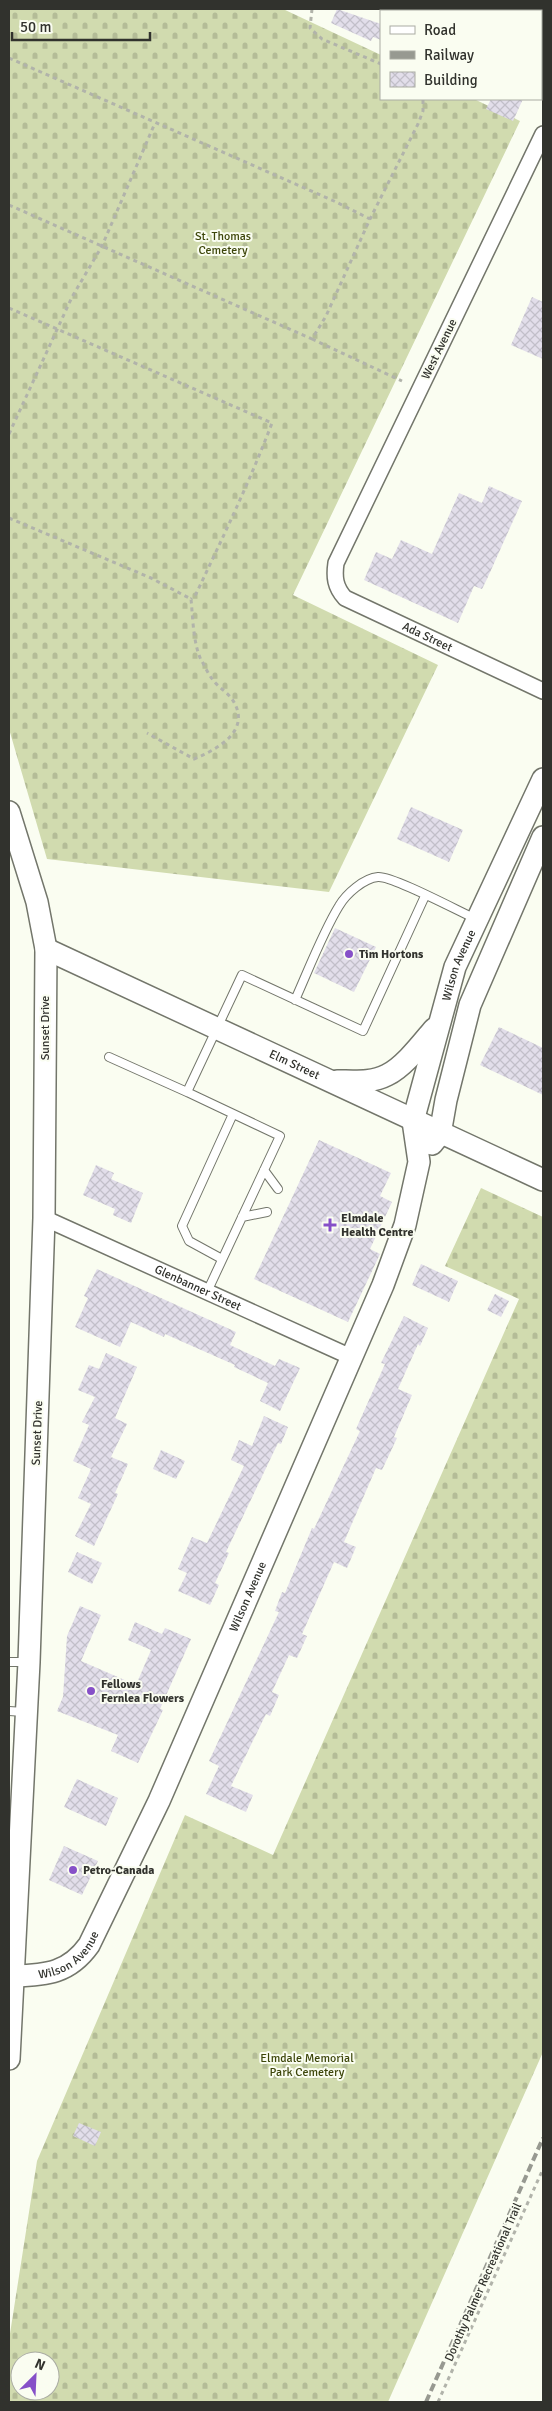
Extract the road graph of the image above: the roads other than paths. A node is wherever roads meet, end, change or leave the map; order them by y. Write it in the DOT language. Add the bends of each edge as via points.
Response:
graph roads {
  1 [pos="543,134"];
  2 [pos="336,564"];
  3 [pos="543,691"];
  4 [pos="543,779"];
  5 [pos="9,812"];
  6 [pos="524,820"];
  7 [pos="543,830"];
  8 [pos="543,837"];
  9 [pos="425,896"];
  10 [pos="477,920"];
  11 [pos="46,948"];
  12 [pos="295,1000"];
  13 [pos="437,1025"];
  14 [pos="216,1028"];
  15 [pos="109,1057"];
  16 [pos="330,1081"];
  17 [pos="187,1092"];
  18 [pos="233,1114"];
  19 [pos="412,1121"];
  20 [pos="440,1134"];
  21 [pos="419,1162"];
  22 [pos="264,1170"];
  23 [pos="543,1180"];
  24 [pos="278,1189"];
  25 [pos="268,1212"];
  26 [pos="242,1217"];
  27 [pos="44,1218"];
  28 [pos="222,1258"];
  29 [pos="207,1292"];
  30 [pos="351,1357"];
  31 [pos="19,1662"];
  32 [pos="17,1712"];
  33 [pos="14,1976"];
  34 [pos="9,2059"];
  1 -- 2 [label="street, West Avenue"];
  2 -- 3 [label="street, Ada Street" via="336,582 345,598"];
  4 -- 6 [label="street, Wilson Avenue"];
  5 -- 11 [label="street, Sunset Drive"];
  6 -- 7 [label="street"];
  6 -- 10 [label="street, Wilson Avenue"];
  8 -- 20 [label="street, Wilson Avenue" via="470,1005"];
  9 -- 10 [label="lane"];
  9 -- 12 [label="lane" via="394,880 379,877 370,879 353,891 339,906"];
  9 -- 12 [label="lane" via="363,1031"];
  10 -- 13 [label="street, Wilson Avenue" via="455,968"];
  11 -- 14 [label="street, Elm Street"];
  11 -- 27 [label="street, Sunset Drive"];
  12 -- 14 [label="lane" via="242,974"];
  13 -- 16 [label="street" via="388,1075 365,1081"];
  13 -- 19 [label="street, Wilson Avenue"];
  14 -- 16 [label="street, Elm Street"];
  14 -- 17 [label="lane"];
  15 -- 17 [label="lane"];
  16 -- 19 [label="street, Elm Street"];
  17 -- 18 [label="lane"];
  18 -- 22 [label="lane" via="280,1136"];
  18 -- 28 [label="lane" via="182,1226 189,1241"];
  19 -- 20 [label="street, Elm Street"];
  19 -- 21 [label="street, Wilson Avenue"];
  20 -- 21 [label="street, Wilson Avenue"];
  20 -- 23 [label="street, Elm Street"];
  21 -- 30 [label="street, Wilson Avenue" via="405,1225"];
  22 -- 24 [label="lane"];
  22 -- 26 [label="lane"];
  25 -- 26 [label="lane"];
  26 -- 28 [label="lane"];
  27 -- 29 [label="street, Glenbanner Street"];
  27 -- 31 [label="street, Sunset Drive"];
  28 -- 29 [label="lane"];
  29 -- 30 [label="street, Glenbanner Street"];
  30 -- 33 [label="street, Wilson Avenue" via="159,1801 89,1945 81,1956 61,1970"];
  31 -- 32 [label="street, Sunset Drive"];
  32 -- 33 [label="street, Sunset Drive"];
  33 -- 34 [label="street, Sunset Drive"];
}
